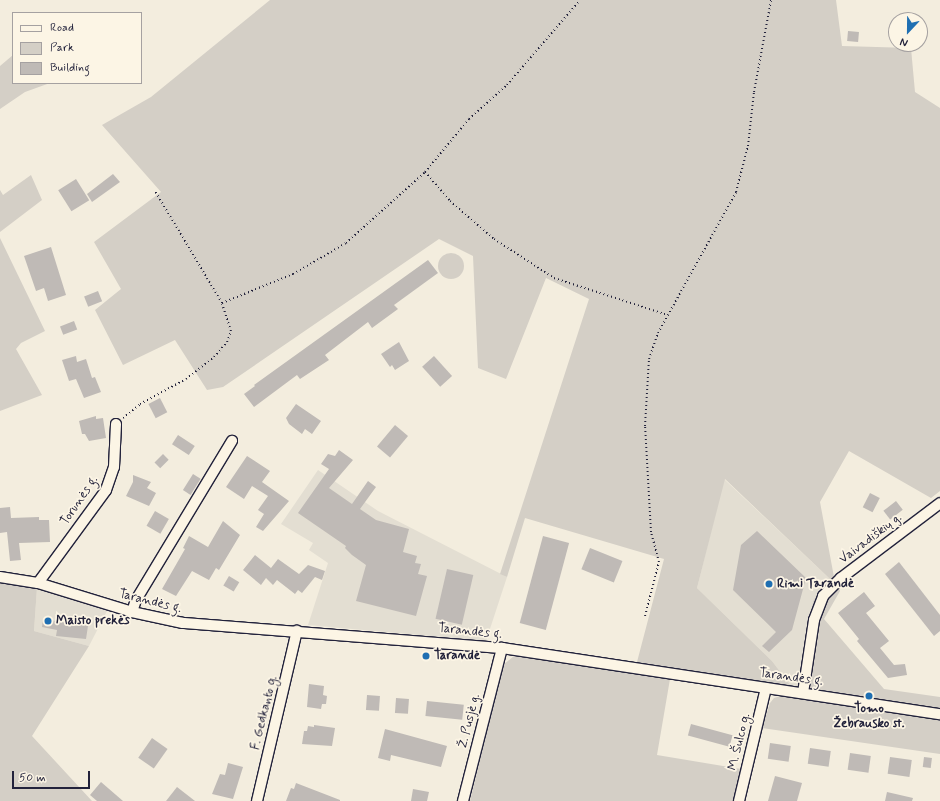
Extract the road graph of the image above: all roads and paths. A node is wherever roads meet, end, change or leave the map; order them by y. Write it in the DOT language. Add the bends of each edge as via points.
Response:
graph roads {
  1 [pos="580,0"];
  2 [pos="771,0"];
  3 [pos="425,172"];
  4 [pos="156,192"];
  5 [pos="222,303"];
  6 [pos="668,315"];
  7 [pos="116,424"];
  8 [pos="232,441"];
  9 [pos="940,503"];
  10 [pos="0,577"];
  11 [pos="38,583"];
  12 [pos="132,612"];
  13 [pos="644,616"];
  14 [pos="297,631"];
  15 [pos="502,648"];
  16 [pos="766,688"];
  17 [pos="803,692"];
  18 [pos="940,714"];
  19 [pos="257,801"];
  20 [pos="463,801"];
  21 [pos="739,801"];
  1 -- 3 [label="path" via="506,85 469,120"];
  2 -- 6 [label="path" via="754,92 748,146 736,192"];
  3 -- 5 [label="path" via="346,243 293,274"];
  3 -- 6 [label="path" via="450,201 494,239 554,278"];
  4 -- 5 [label="path"];
  5 -- 7 [label="path" via="231,331 223,348 186,379 140,404"];
  6 -- 13 [label="path" via="649,359 645,426 651,532 659,562"];
  7 -- 11 [label="street, Torunės g." via="114,467 109,484"];
  8 -- 12 [label="street" via="136,600"];
  9 -- 17 [label="street, Vaivadiškių g." via="841,578 823,596 814,620"];
  10 -- 11 [label="street, Tarandės g."];
  11 -- 12 [label="street, Tarandės g."];
  12 -- 14 [label="street, Tarandės g." via="202,626"];
  14 -- 15 [label="street, Tarandės g."];
  14 -- 19 [label="street, F. Gedkanto g."];
  15 -- 16 [label="street, Tarandės g."];
  15 -- 20 [label="street, Ž. Pusjė g."];
  16 -- 17 [label="street, Tarandės g."];
  16 -- 21 [label="street, M. Šulco g."];
  17 -- 18 [label="street, Tarandės g."];
}
